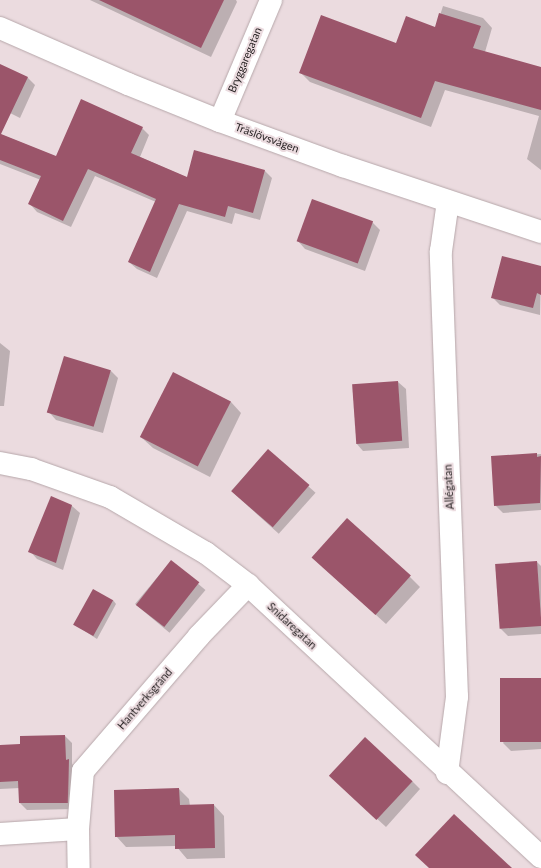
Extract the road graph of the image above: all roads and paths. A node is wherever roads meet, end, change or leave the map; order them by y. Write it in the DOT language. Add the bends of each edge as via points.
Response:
graph roads {
  1 [pos="271,0"];
  2 [pos="0,28"];
  3 [pos="220,121"];
  4 [pos="448,201"];
  5 [pos="541,232"];
  6 [pos="0,463"];
  7 [pos="248,585"];
  8 [pos="447,773"];
  9 [pos="78,829"];
  10 [pos="0,834"];
  11 [pos="541,857"];
  12 [pos="78,868"];
  1 -- 3 [label="street, Bryggaregatan"];
  2 -- 3 [label="street, Träslövsvägen"];
  3 -- 4 [label="street, Träslövsvägen"];
  4 -- 5 [label="street, Träslövsvägen"];
  4 -- 8 [label="street, Allégatan" via="441,251 457,697"];
  6 -- 7 [label="street, Snidaregatan" via="31,469 110,497 168,529"];
  7 -- 8 [label="street, Snidaregatan"];
  7 -- 9 [label="street, Hantverksgränd" via="199,636 83,771"];
  8 -- 11 [label="street, Snidaregatan"];
  9 -- 10 [label="street"];
  9 -- 12 [label="street, Hantverksgränd"];
}
